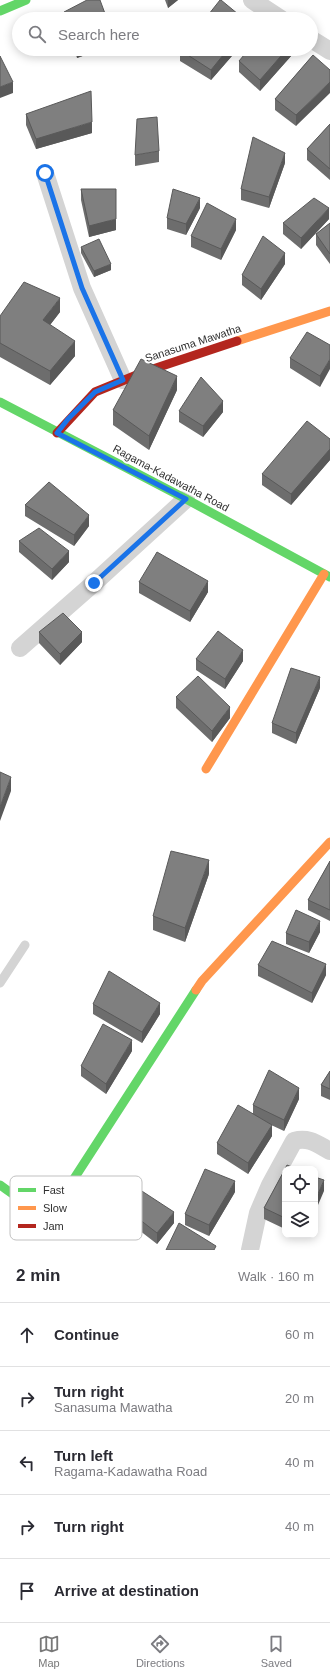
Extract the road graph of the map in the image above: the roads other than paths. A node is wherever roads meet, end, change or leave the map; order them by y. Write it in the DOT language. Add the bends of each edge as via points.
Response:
graph roads {
  1 [pos="26,0"];
  2 [pos="252,0"];
  3 [pos="1,7"];
  4 [pos="270,12"];
  5 [pos="318,43"];
  6 [pos="330,51"];
  7 [pos="45,173"];
  8 [pos="330,311"];
  9 [pos="123,380"];
  10 [pos="0,402"];
  11 [pos="57,433"];
  12 [pos="186,499"];
  13 [pos="327,575"];
  14 [pos="20,648"];
  15 [pos="206,769"];
  16 [pos="330,842"];
  17 [pos="25,945"];
  18 [pos="0,983"];
  19 [pos="330,1151"];
  20 [pos="77,1176"];
  21 [pos="0,1186"];
  22 [pos="10,1192"];
  23 [pos="250,1250"];
  1 -- 3 [label="street"];
  2 -- 4 [label="street"];
  5 -- 6 [label="street"];
  7 -- 9 [label="street" via="82,288"];
  8 -- 9 [label="street, Sanasuma Mawatha"];
  9 -- 11 [label="street, Sanasuma Mawatha" via="95,392"];
  10 -- 11 [label="street, Ragama-Kadawatha Road"];
  11 -- 12 [label="street, Ragama-Kadawatha Road"];
  12 -- 13 [label="street, Ragama-Kadawatha Road"];
  12 -- 14 [label="street"];
  13 -- 15 [label="street"];
  16 -- 20 [label="street" via="202,981"];
  17 -- 18 [label="lane"];
  19 -- 23 [label="street" via="307,1140 294,1142 258,1213"];
  21 -- 22 [label="street"];
}
